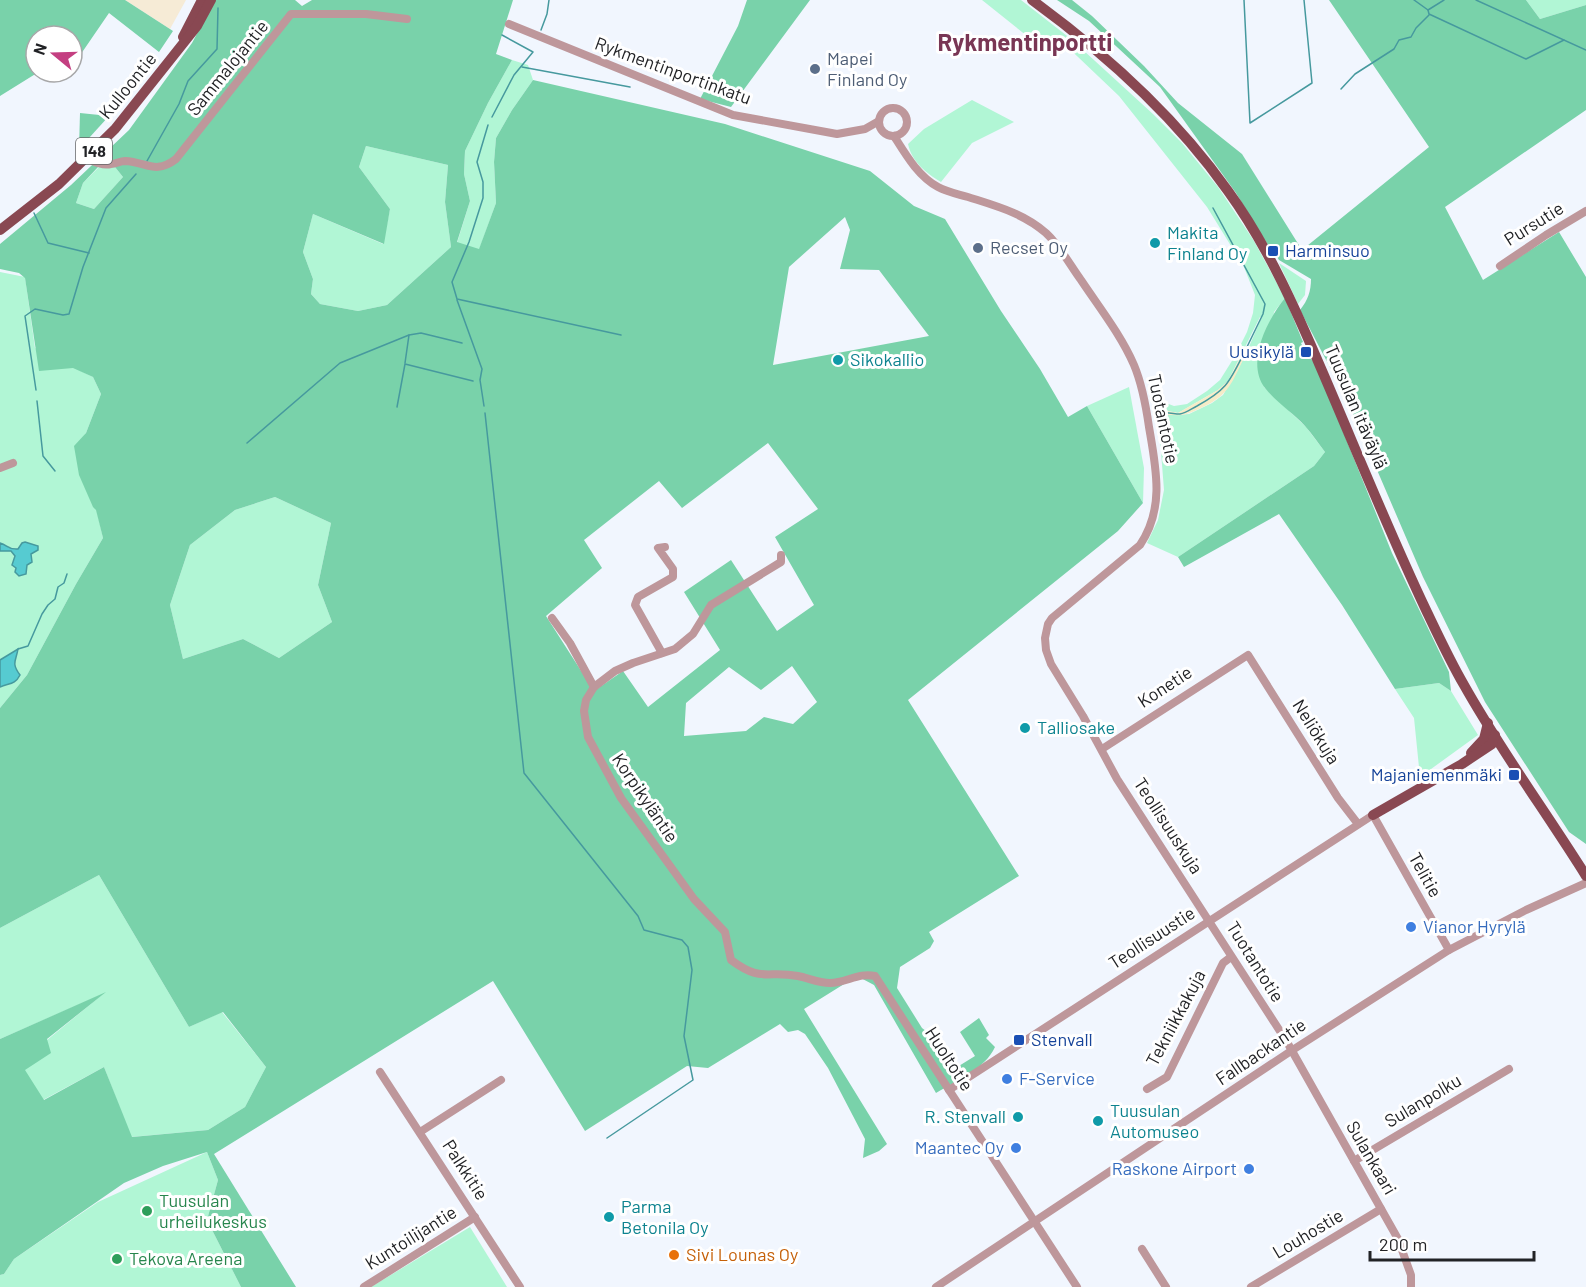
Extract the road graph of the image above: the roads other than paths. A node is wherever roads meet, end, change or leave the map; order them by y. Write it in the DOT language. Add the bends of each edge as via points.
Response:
graph roads {
  1 [pos="202,0"];
  2 [pos="210,0"];
  3 [pos="1032,0"];
  4 [pos="407,19"];
  5 [pos="509,24"];
  6 [pos="174,56"];
  7 [pos="880,126"];
  8 [pos="898,134"];
  9 [pos="87,158"];
  10 [pos="1586,211"];
  11 [pos="0,230"];
  12 [pos="1500,266"];
  13 [pos="13,463"];
  14 [pos="0,468"];
  15 [pos="665,547"];
  16 [pos="782,555"];
  17 [pos="552,618"];
  18 [pos="662,653"];
  19 [pos="1248,655"];
  20 [pos="594,687"];
  21 [pos="1488,723"];
  22 [pos="1495,735"];
  23 [pos="1102,749"];
  24 [pos="1509,756"];
  25 [pos="1435,780"];
  26 [pos="1373,815"];
  27 [pos="1358,824"];
  28 [pos="1586,876"];
  29 [pos="1586,883"];
  30 [pos="1209,921"];
  31 [pos="1449,950"];
  32 [pos="1231,957"];
  33 [pos="875,976"];
  34 [pos="1291,1051"];
  35 [pos="1509,1069"];
  36 [pos="380,1072"];
  37 [pos="501,1080"];
  38 [pos="1148,1089"];
  39 [pos="949,1090"];
  40 [pos="420,1132"];
  41 [pos="1354,1161"];
  42 [pos="1381,1209"];
  43 [pos="475,1217"];
  44 [pos="1034,1220"];
  45 [pos="1142,1249"];
  46 [pos="364,1287"];
  47 [pos="520,1287"];
  48 [pos="936,1287"];
  49 [pos="1077,1287"];
  50 [pos="1166,1287"];
  51 [pos="1251,1287"];
  52 [pos="1411,1287"];
  1 -- 6 [label="main road, Kulloontie / 148"];
  2 -- 6 [label="main road, Kulloontie / 148" via="197,26"];
  3 -- 21 [label="main road, Tuusulan itäväylä" via="1143,92 1235,200 1294,306 1426,609 1460,678"];
  4 -- 9 [label="street, Sammalojantie" via="366,14 291,14 176,159 158,168 122,161 99,164"];
  5 -- 7 [label="street, Rykmentinportinkatu" via="733,115 837,134"];
  6 -- 9 [label="main road, Kulloontie / 148" via="134,108"];
  7 -- 8 [label="street" via="885,134"];
  7 -- 8 [label="street" via="880,117 886,110 899,110 906,124"];
  8 -- 23 [label="street, Tuotantotie" via="902,149 922,175 938,187 1008,210 1047,234 1116,333 1137,374 1158,476 1154,516 1140,545 1058,611 1048,624 1045,638 1051,664"];
  9 -- 11 [label="main road, Kulloontie / 148"];
  10 -- 12 [label="street, Pursutie"];
  13 -- 14 [label="street"];
  15 -- 18 [label="street" via="658,548 673,569 673,577 638,597 635,604"];
  16 -- 18 [label="street" via="781,562 711,606 693,633 675,649"];
  17 -- 20 [label="street"];
  18 -- 20 [label="street" via="615,671"];
  19 -- 23 [label="street, Konetie"];
  19 -- 27 [label="street, Neliökuja"];
  20 -- 33 [label="street, Korpikyläntie" via="584,711 588,737 598,757 621,798 694,899 725,932 731,960 761,976 794,975 831,983 866,974"];
  21 -- 22 [label="main road, Tuusulan itäväylä"];
  21 -- 25 [label="main road" via="1484,739 1474,751"];
  22 -- 24 [label="main road, Tuusulan itäväylä"];
  22 -- 25 [label="main road" via="1489,746"];
  23 -- 30 [label="street, Teollisuuskuja"];
  24 -- 25 [label="main road" via="1491,750"];
  24 -- 28 [label="main road, Tuusulan itäväylä"];
  25 -- 26 [label="main road"];
  26 -- 27 [label="street, Teollisuustie"];
  26 -- 31 [label="street, Telitie"];
  27 -- 30 [label="street, Teollisuustie"];
  29 -- 31 [label="street, Fallbackantie"];
  30 -- 32 [label="street, Tuotantotie"];
  30 -- 39 [label="street, Teollisuustie"];
  31 -- 34 [label="street, Fallbackantie"];
  32 -- 34 [label="street, Tuotantotie"];
  32 -- 38 [label="street, Tekniikkakuja" via="1223,963 1167,1077"];
  33 -- 39 [label="street, Huoltotie"];
  34 -- 41 [label="street, Sulankaari"];
  34 -- 44 [label="street, Fallbackantie"];
  35 -- 41 [label="street, Sulanpolku"];
  36 -- 40 [label="street, Palkkitie"];
  37 -- 40 [label="street"];
  39 -- 44 [label="street, Huoltotie"];
  40 -- 43 [label="street, Palkkitie"];
  41 -- 42 [label="street, Sulankaari"];
  42 -- 51 [label="street, Louhostie"];
  42 -- 52 [label="street, Sulankaari" via="1398,1239 1411,1275"];
  43 -- 46 [label="street, Kuntoilijantie"];
  43 -- 47 [label="street, Palkkitie"];
  44 -- 48 [label="street, Fallbackantie"];
  44 -- 49 [label="street, Huoltotie"];
  45 -- 50 [label="street"];
}
